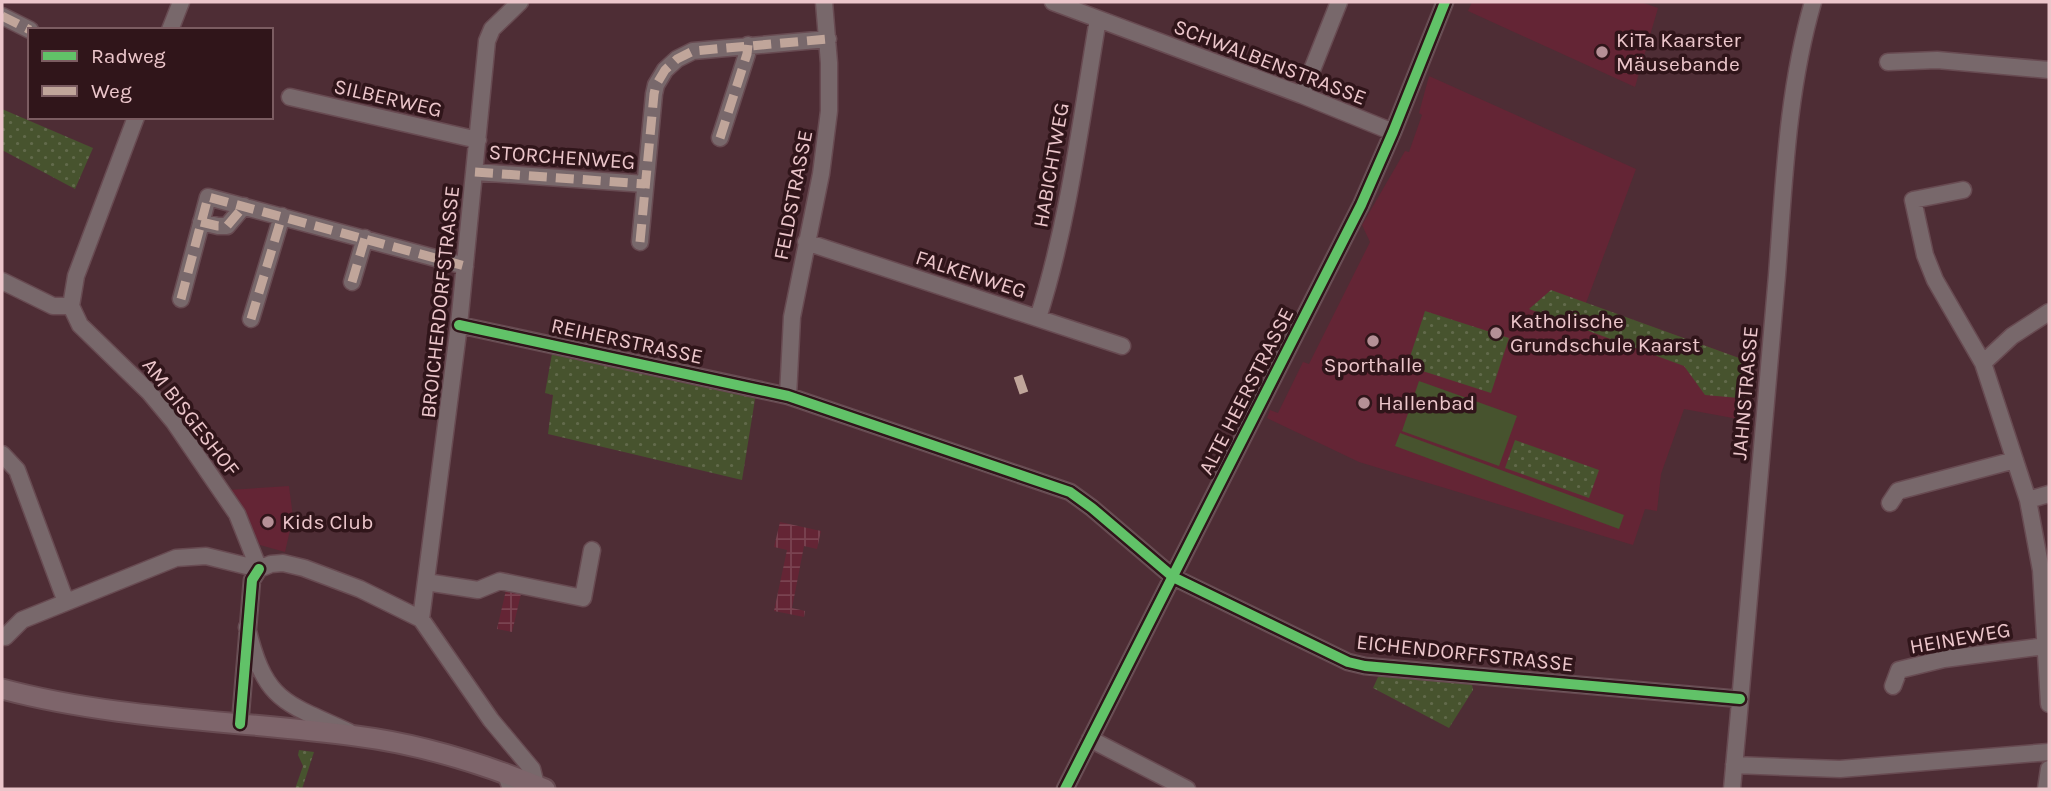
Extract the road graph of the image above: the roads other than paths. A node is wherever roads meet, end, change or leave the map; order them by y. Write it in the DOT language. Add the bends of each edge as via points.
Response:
graph roads {
  1 [pos="181,2"];
  2 [pos="520,2"];
  3 [pos="824,2"];
  4 [pos="1053,2"];
  5 [pos="1339,2"];
  6 [pos="1445,2"];
  7 [pos="1813,2"];
  8 [pos="1091,11"];
  9 [pos="2,16"];
  10 [pos="171,28"];
  11 [pos="28,29"];
  12 [pos="828,39"];
  13 [pos="748,45"];
  14 [pos="1888,62"];
  15 [pos="2049,70"];
  16 [pos="1302,95"];
  17 [pos="290,97"];
  18 [pos="135,119"];
  19 [pos="1394,132"];
  20 [pos="720,138"];
  21 [pos="478,140"];
  22 [pos="475,172"];
  23 [pos="645,184"];
  24 [pos="1963,190"];
  25 [pos="244,206"];
  26 [pos="282,216"];
  27 [pos="201,222"];
  28 [pos="365,238"];
  29 [pos="640,242"];
  30 [pos="806,242"];
  31 [pos="465,266"];
  32 [pos="2,281"];
  33 [pos="352,282"];
  34 [pos="181,299"];
  35 [pos="71,306"];
  36 [pos="2049,312"];
  37 [pos="1038,318"];
  38 [pos="251,319"];
  39 [pos="459,325"];
  40 [pos="1122,346"];
  41 [pos="1983,363"];
  42 [pos="788,396"];
  43 [pos="2,454"];
  44 [pos="2015,460"];
  45 [pos="2049,494"];
  46 [pos="2028,499"];
  47 [pos="1890,503"];
  48 [pos="592,550"];
  49 [pos="259,569"];
  50 [pos="1172,578"];
  51 [pos="426,582"];
  52 [pos="66,601"];
  53 [pos="421,620"];
  54 [pos="247,627"];
  55 [pos="5,637"];
  56 [pos="2046,646"];
  57 [pos="1893,686"];
  58 [pos="2,689"];
  59 [pos="1740,699"];
  60 [pos="2049,704"];
  61 [pos="240,724"];
  62 [pos="357,736"];
  63 [pos="1090,739"];
  64 [pos="2049,752"];
  65 [pos="1734,765"];
  66 [pos="2049,769"];
  67 [pos="508,781"];
  68 [pos="539,788"];
  69 [pos="1065,789"];
  70 [pos="1187,789"];
  71 [pos="1732,789"];
  72 [pos="2046,789"];
  1 -- 10 [label="street"];
  2 -- 21 [label="street, BROICHERDORFSTRASSE" via="489,34"];
  3 -- 12 [label="street, FELDSTRASSE"];
  4 -- 8 [label="street, SCHWALBENSTRASSE"];
  5 -- 16 [label="street"];
  6 -- 19 [label="street, ALTE HEERSTRASSE"];
  7 -- 59 [label="street, JAHNSTRASSE" via="1800,46 1784,162"];
  8 -- 16 [label="street, SCHWALBENSTRASSE"];
  8 -- 37 [label="street, HABICHTWEG" via="1066,207"];
  9 -- 11 [label="street"];
  12 -- 13 [label="street, STORCHENWEG"];
  12 -- 30 [label="street, FELDSTRASSE" via="827,129"];
  13 -- 20 [label="street"];
  13 -- 23 [label="street, STORCHENWEG" via="686,54 660,77 654,94"];
  14 -- 15 [label="street" via="1937,60"];
  16 -- 19 [label="street, SCHWALBENSTRASSE"];
  17 -- 21 [label="street, SILBERWEG"];
  18 -- 35 [label="street" via="76,276"];
  19 -- 50 [label="street, ALTE HEERSTRASSE"];
  21 -- 22 [label="street, BROICHERDORFSTRASSE"];
  22 -- 23 [label="street, STORCHENWEG"];
  22 -- 31 [label="street, BROICHERDORFSTRASSE"];
  23 -- 29 [label="street, STORCHENWEG"];
  24 -- 41 [label="street" via="1913,200 1935,280"];
  25 -- 26 [label="street"];
  25 -- 27 [label="street" via="227,226"];
  25 -- 27 [label="street" via="208,197"];
  26 -- 28 [label="street"];
  26 -- 38 [label="street"];
  27 -- 34 [label="street"];
  28 -- 31 [label="street"];
  28 -- 33 [label="street"];
  30 -- 37 [label="street, FALKENWEG"];
  30 -- 42 [label="street, FELDSTRASSE" via="791,327"];
  31 -- 39 [label="street, BROICHERDORFSTRASSE"];
  32 -- 35 [label="street" via="53,306"];
  35 -- 49 [label="street, AM BISGESHOF" via="80,325 149,392 197,454 237,514"];
  36 -- 41 [label="street" via="2012,336"];
  37 -- 40 [label="street, FALKENWEG"];
  39 -- 42 [label="street, REIHERSTRASSE"];
  39 -- 51 [label="street, BROICHERDORFSTRASSE"];
  41 -- 44 [label="street"];
  42 -- 50 [label="street, EICHENDORFFSTRASSE" via="1070,492"];
  43 -- 52 [label="street" via="17,470"];
  44 -- 46 [label="street"];
  44 -- 47 [label="street" via="1898,491"];
  45 -- 46 [label="street"];
  46 -- 56 [label="street" via="2041,570"];
  48 -- 51 [label="street" via="583,598 500,580 478,590"];
  49 -- 52 [label="street" via="206,556 185,556"];
  49 -- 53 [label="street" via="283,563 304,568 360,589"];
  49 -- 54 [label="street" via="252,580"];
  50 -- 59 [label="street, EICHENDORFFSTRASSE" via="1334,656 1365,666"];
  50 -- 63 [label="street, ALTE HEERSTRASSE"];
  51 -- 53 [label="street, BROICHERDORFSTRASSE"];
  52 -- 55 [label="street" via="22,620"];
  53 -- 68 [label="street" via="491,720 532,769"];
  54 -- 61 [label="street"];
  54 -- 62 [label="street" via="260,671 276,693 289,705"];
  56 -- 57 [label="street, HEINEWEG" via="1920,664 1899,670"];
  56 -- 60 [label="street"];
  58 -- 61 [label="main road" via="93,709"];
  59 -- 65 [label="street, JAHNSTRASSE"];
  61 -- 62 [label="main road"];
  62 -- 67 [label="main road" via="459,758"];
  63 -- 69 [label="street, ALTE HEERSTRASSE"];
  63 -- 70 [label="street"];
  64 -- 65 [label="street" via="1840,769"];
  65 -- 71 [label="street, JAHNSTRASSE"];
  66 -- 72 [label="street"];
  67 -- 68 [label="main road"];
}
